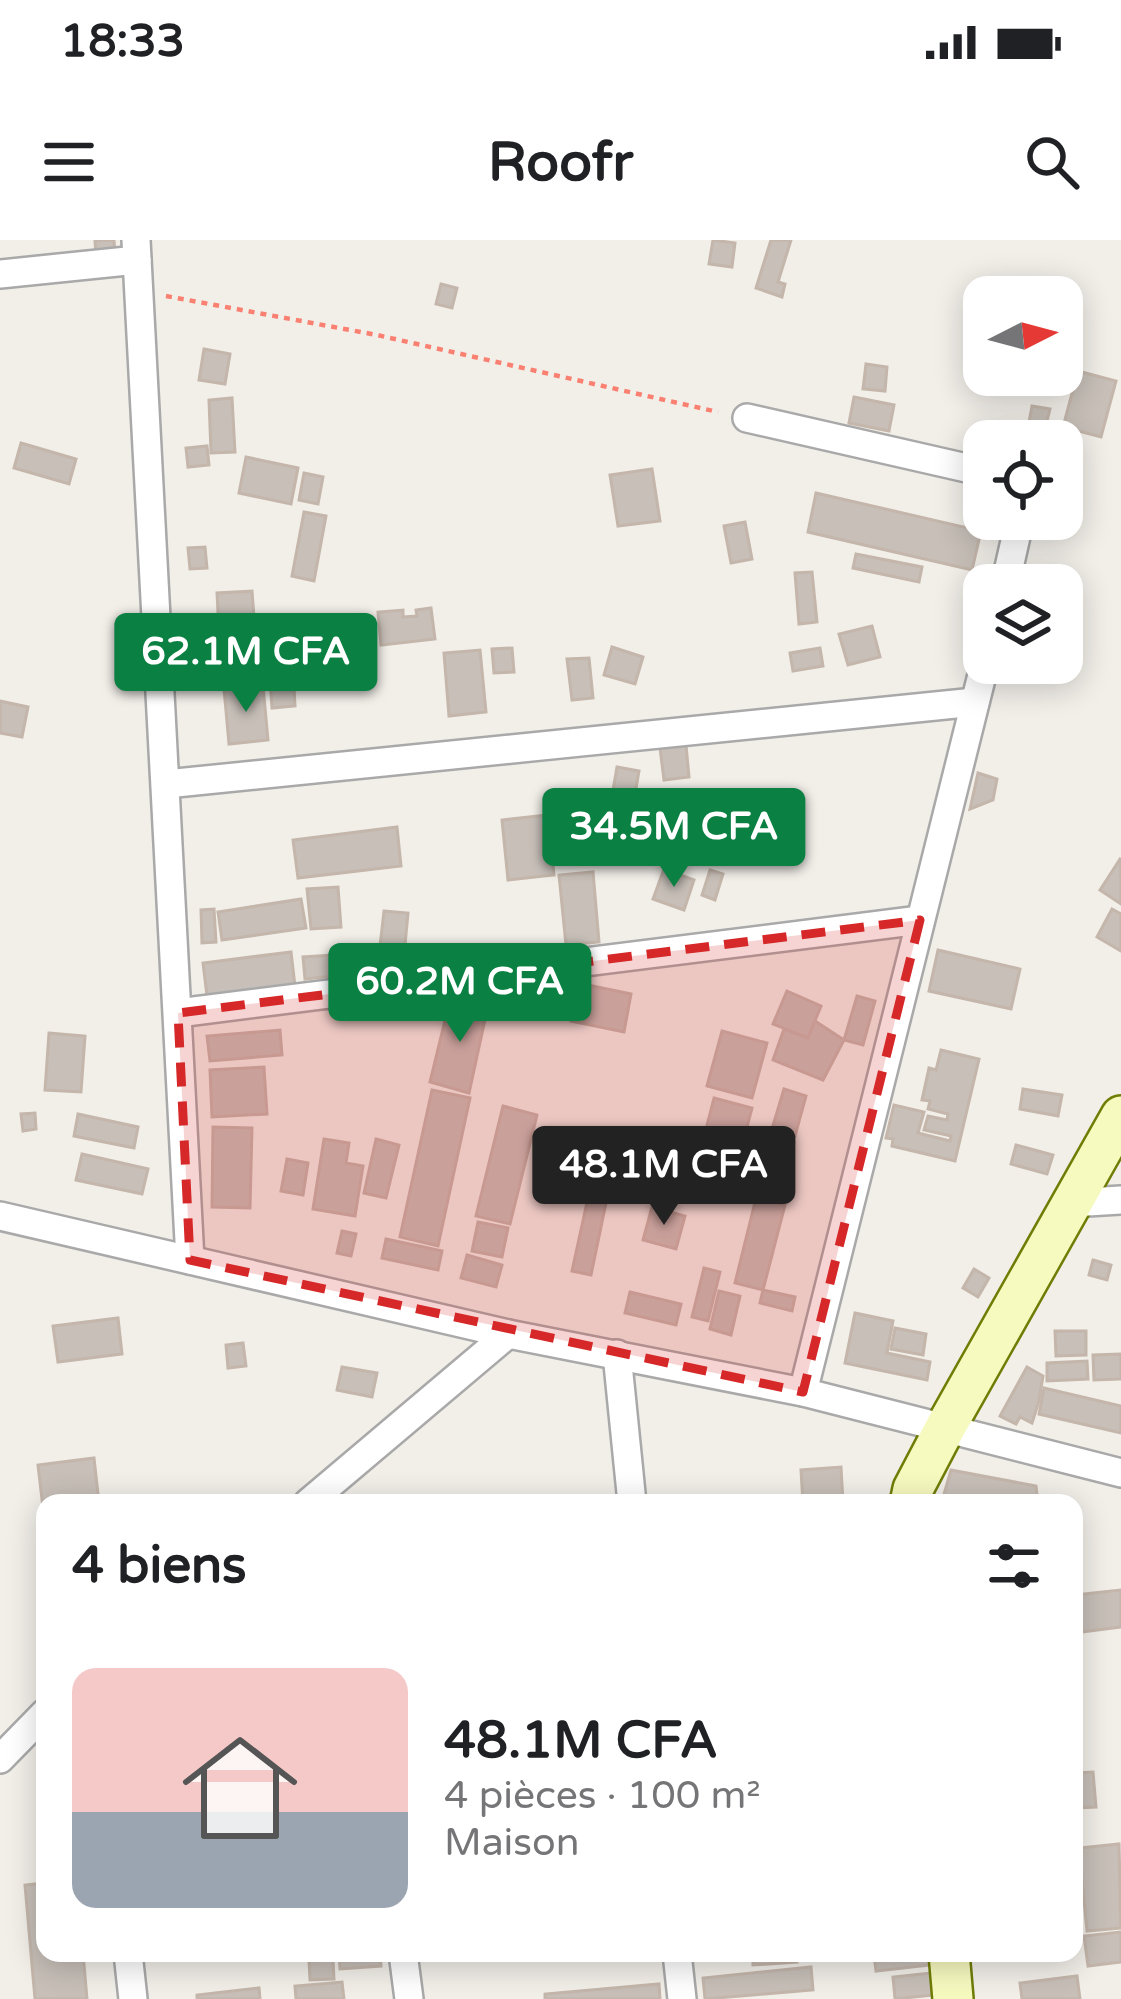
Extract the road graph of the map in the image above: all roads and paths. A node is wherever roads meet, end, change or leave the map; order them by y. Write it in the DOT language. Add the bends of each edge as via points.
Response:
graph roads {
  1 [pos="137,250"];
  2 [pos="0,274"];
  3 [pos="139,291"];
  4 [pos="747,418"];
  5 [pos="963,467"];
  6 [pos="980,684"];
  7 [pos="975,702"];
  8 [pos="166,784"];
  9 [pos="920,920"];
  10 [pos="178,1013"];
  11 [pos="1121,1116"];
  12 [pos="1121,1200"];
  13 [pos="1071,1203"];
  14 [pos="0,1216"];
  15 [pos="190,1260"];
  16 [pos="508,1334"];
  17 [pos="617,1354"];
  18 [pos="803,1392"];
  19 [pos="945,1428"];
  20 [pos="348,1471"];
  21 [pos="1121,1473"];
  22 [pos="319,1494"];
  23 [pos="351,1494"];
  24 [pos="631,1494"];
  25 [pos="912,1494"];
  26 [pos="36,1722"];
  27 [pos="0,1759"];
  28 [pos="129,1962"];
  29 [pos="405,1962"];
  30 [pos="678,1962"];
  31 [pos="950,1962"];
  32 [pos="133,1999"];
  33 [pos="409,1999"];
  34 [pos="682,1999"];
  35 [pos="953,1999"];
  1 -- 2 [label="street"];
  1 -- 3 [label="street"];
  3 -- 4 [label="path"];
  3 -- 8 [label="street"];
  4 -- 5 [label="street"];
  6 -- 7 [label="street"];
  7 -- 8 [label="street"];
  7 -- 9 [label="street"];
  8 -- 10 [label="street"];
  9 -- 10 [label="street"];
  9 -- 18 [label="street"];
  10 -- 15 [label="street"];
  11 -- 13 [label="main road"];
  12 -- 13 [label="street"];
  13 -- 19 [label="main road"];
  14 -- 15 [label="street"];
  15 -- 16 [label="street"];
  16 -- 17 [label="street"];
  16 -- 20 [label="street"];
  17 -- 18 [label="street"];
  17 -- 24 [label="street"];
  18 -- 19 [label="street"];
  19 -- 21 [label="street"];
  19 -- 25 [label="main road"];
  20 -- 22 [label="street"];
  20 -- 23 [label="street"];
  26 -- 27 [label="street"];
  28 -- 32 [label="street"];
  29 -- 33 [label="street"];
  30 -- 34 [label="street"];
  31 -- 35 [label="main road"];
}
